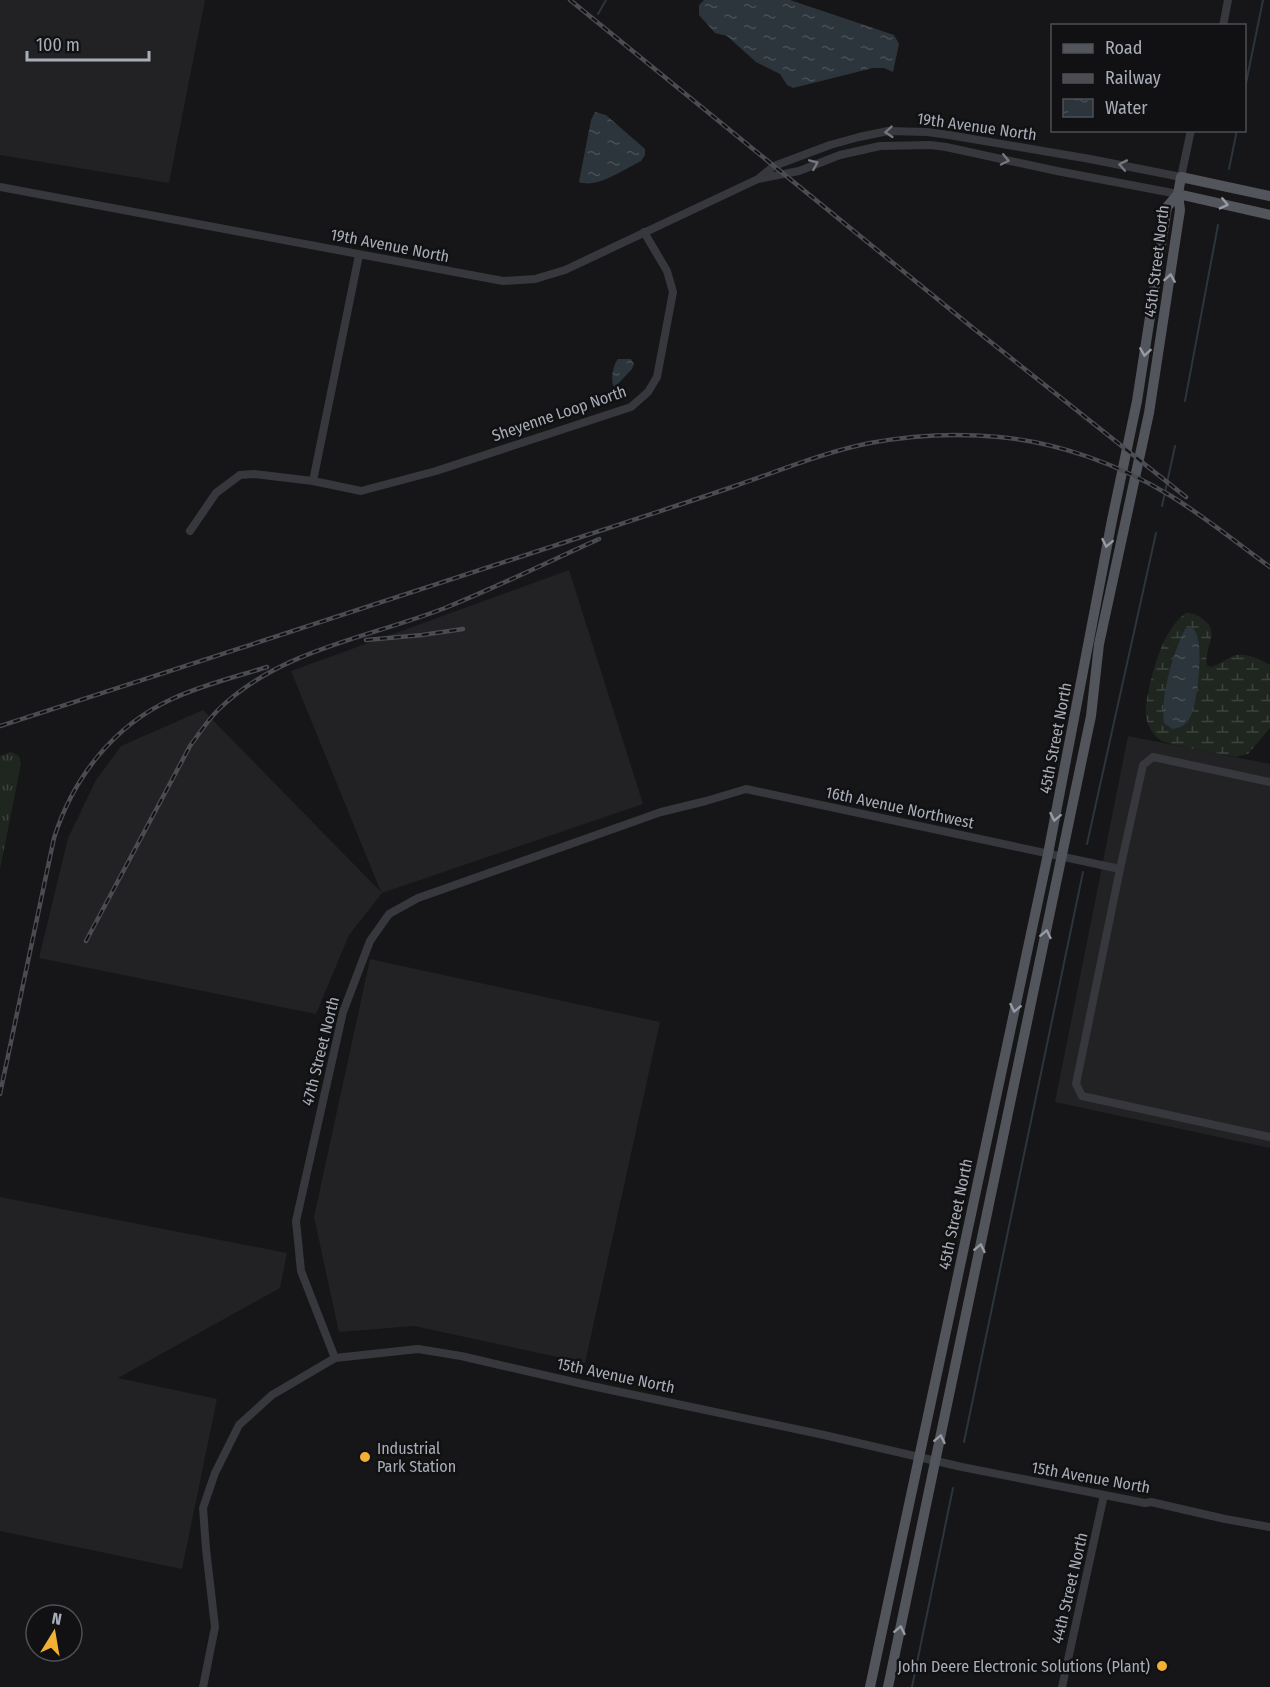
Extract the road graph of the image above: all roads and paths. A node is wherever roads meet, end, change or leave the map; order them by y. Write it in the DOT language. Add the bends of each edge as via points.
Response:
graph roads {
  1 [pos="1228,0"];
  2 [pos="1222,24"];
  3 [pos="1191,132"];
  4 [pos="1181,177"];
  5 [pos="758,179"];
  6 [pos="0,187"];
  7 [pos="1178,194"];
  8 [pos="1270,196"];
  9 [pos="1270,215"];
  10 [pos="644,232"];
  11 [pos="359,255"];
  12 [pos="313,481"];
  13 [pos="190,531"];
  14 [pos="1270,782"];
  15 [pos="746,789"];
  16 [pos="1048,854"];
  17 [pos="1062,857"];
  18 [pos="1120,869"];
  19 [pos="1270,1137"];
  20 [pos="335,1358"];
  21 [pos="918,1456"];
  22 [pos="935,1461"];
  23 [pos="1104,1495"];
  24 [pos="1270,1527"];
  25 [pos="203,1687"];
  26 [pos="870,1687"];
  27 [pos="888,1687"];
  28 [pos="1062,1687"];
  1 -- 2 [label="street"];
  3 -- 4 [label="street"];
  4 -- 5 [label="street, 19th Avenue North, one-way" via="949,135 888,131 830,145 774,166"];
  4 -- 7 [label="main road"];
  4 -- 8 [label="main road, 19th Avenue North"];
  5 -- 7 [label="street, 19th Avenue North, one-way" via="799,171 853,151 930,145"];
  5 -- 10 [label="street, 19th Avenue North"];
  6 -- 11 [label="street, 19th Avenue North"];
  7 -- 9 [label="main road, 19th Avenue North, one-way"];
  7 -- 16 [label="main road, 45th Street North, one-way" via="1167,207 1137,401"];
  17 -- 7 [label="main road, 45th Street North, one-way" via="1091,716 1100,644 1149,413 1180,210"];
  10 -- 11 [label="street, 19th Avenue North" via="565,270 518,281 489,280"];
  10 -- 12 [label="street, Sheyenne Loop North" via="668,270 674,292 657,377 648,392 631,407 369,490"];
  11 -- 12 [label="street"];
  12 -- 13 [label="street, Sheyenne Loop North" via="240,475 216,493"];
  14 -- 18 [label="street" via="1154,757 1143,765"];
  15 -- 16 [label="street, 16th Avenue Northwest"];
  15 -- 20 [label="street, 47th Street North" via="650,816 418,898 389,914 370,941 343,1012 296,1221 302,1271"];
  16 -- 17 [label="street, 16th Avenue Northwest"];
  16 -- 21 [label="main road, 45th Street North, one-way"];
  17 -- 18 [label="street, 16th Avenue Northwest"];
  22 -- 17 [label="main road, 45th Street North, one-way"];
  18 -- 19 [label="street" via="1076,1084 1083,1096"];
  20 -- 21 [label="street, 15th Avenue North" via="418,1349 461,1356"];
  20 -- 25 [label="street, 15th Avenue North" via="272,1395 239,1425 215,1473 203,1508 215,1627"];
  21 -- 22 [label="street, 15th Avenue North"];
  21 -- 26 [label="main road, 45th Street North"];
  22 -- 23 [label="street, 15th Avenue North"];
  27 -- 22 [label="main road, 45th Street North, one-way"];
  23 -- 24 [label="street, 15th Avenue North"];
  23 -- 28 [label="street, 44th Street North"];
}
